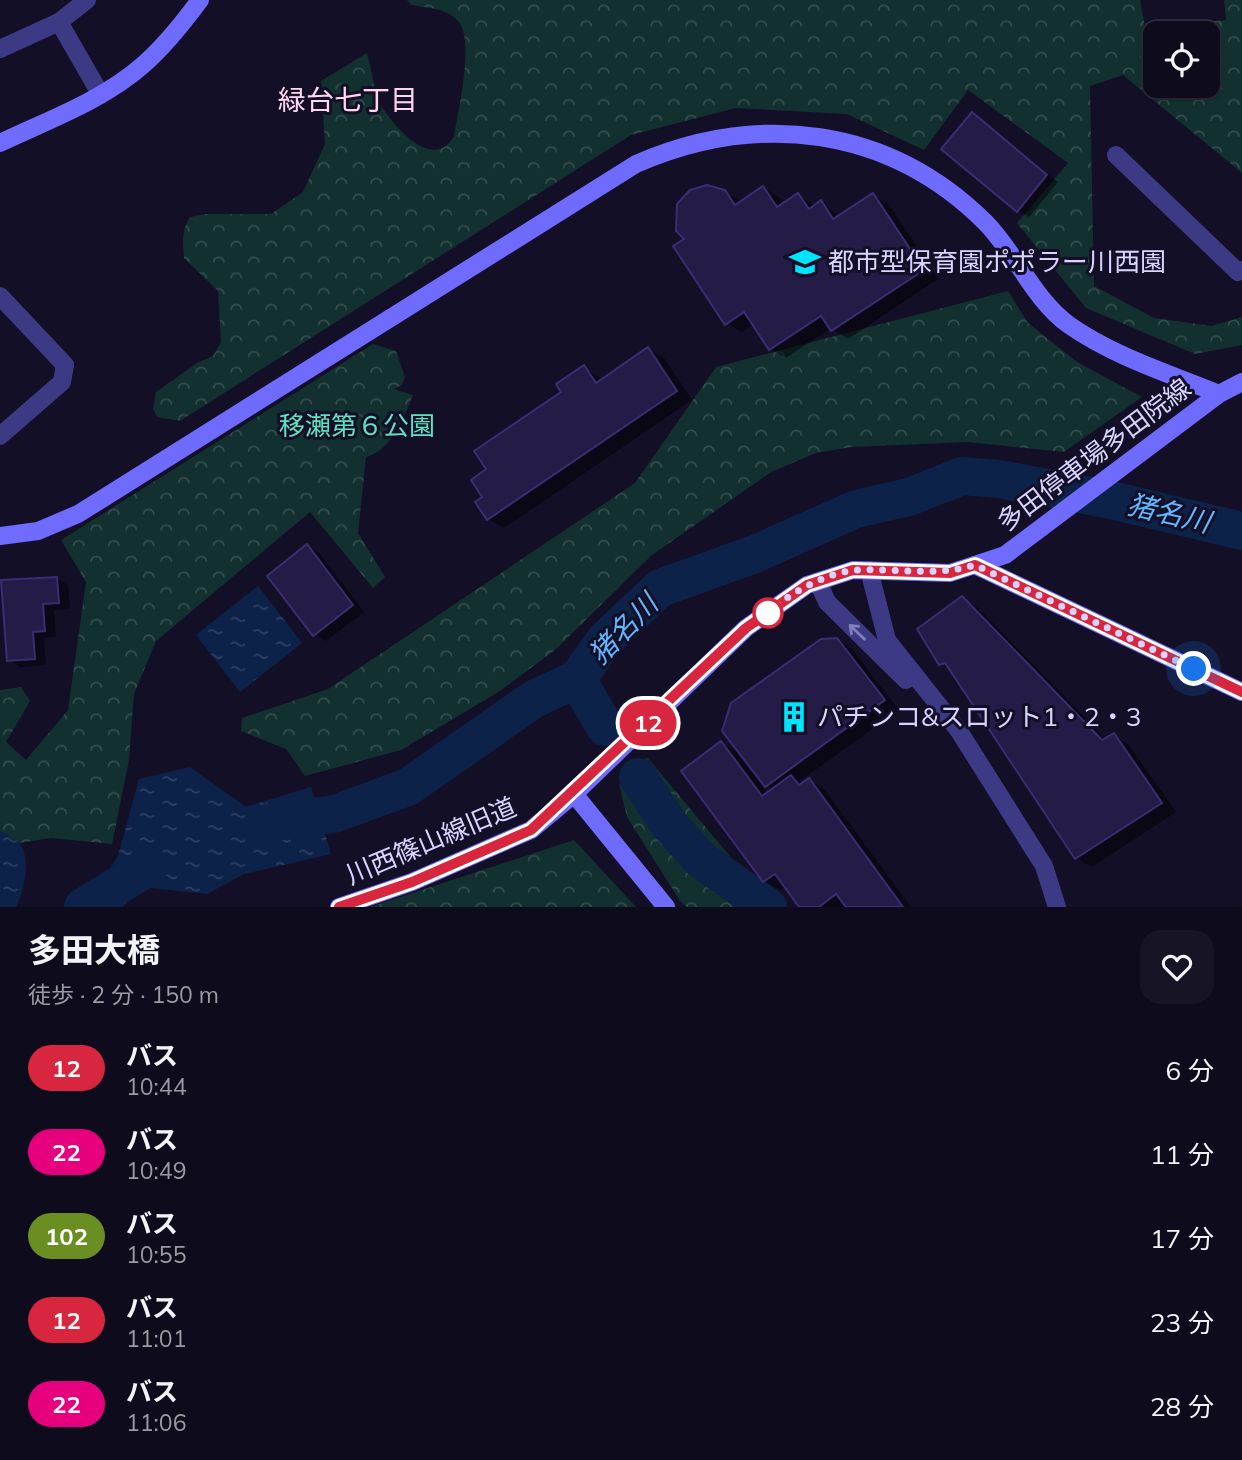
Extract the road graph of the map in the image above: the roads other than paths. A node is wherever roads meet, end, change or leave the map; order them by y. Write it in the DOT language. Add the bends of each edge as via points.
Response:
graph roads {
  1 [pos="87,0"];
  2 [pos="201,0"];
  3 [pos="59,22"];
  4 [pos="0,49"];
  5 [pos="101,95"];
  6 [pos="0,143"];
  7 [pos="1116,155"];
  8 [pos="1242,270"];
  9 [pos="0,296"];
  10 [pos="1242,382"];
  11 [pos="1219,394"];
  12 [pos="0,436"];
  13 [pos="0,536"];
  14 [pos="975,565"];
  15 [pos="869,570"];
  16 [pos="818,582"];
  17 [pos="1242,692"];
  18 [pos="959,731"];
  19 [pos="574,794"];
  20 [pos="340,907"];
  21 [pos="666,907"];
  22 [pos="1057,907"];
  1 -- 3 [label="street"];
  2 -- 5 [label="street" via="143,66"];
  3 -- 4 [label="street"];
  3 -- 5 [label="street"];
  5 -- 6 [label="street"];
  7 -- 8 [label="street" via="1238,272"];
  9 -- 12 [label="street" via="65,365 62,382"];
  10 -- 11 [label="street, 多田停車場多田院線"];
  11 -- 13 [label="street" via="1102,344 1068,324 987,224 952,193 908,166 860,146 811,134 715,137 636,164 78,514 38,531"];
  11 -- 14 [label="street, 多田停車場多田院線" via="1005,555"];
  14 -- 15 [label="street, 多田停車場多田院線" via="950,573"];
  14 -- 17 [label="street"];
  15 -- 16 [label="street, 多田停車場多田院線" via="853,570"];
  15 -- 18 [label="street" via="887,640"];
  18 -- 16 [label="street, one-way" via="827,602"];
  16 -- 19 [label="street, 川西篠山線旧道" via="746,628"];
  18 -- 22 [label="street" via="1044,866"];
  19 -- 20 [label="street, 川西篠山線旧道" via="531,830 412,882"];
  19 -- 21 [label="street"];
}
